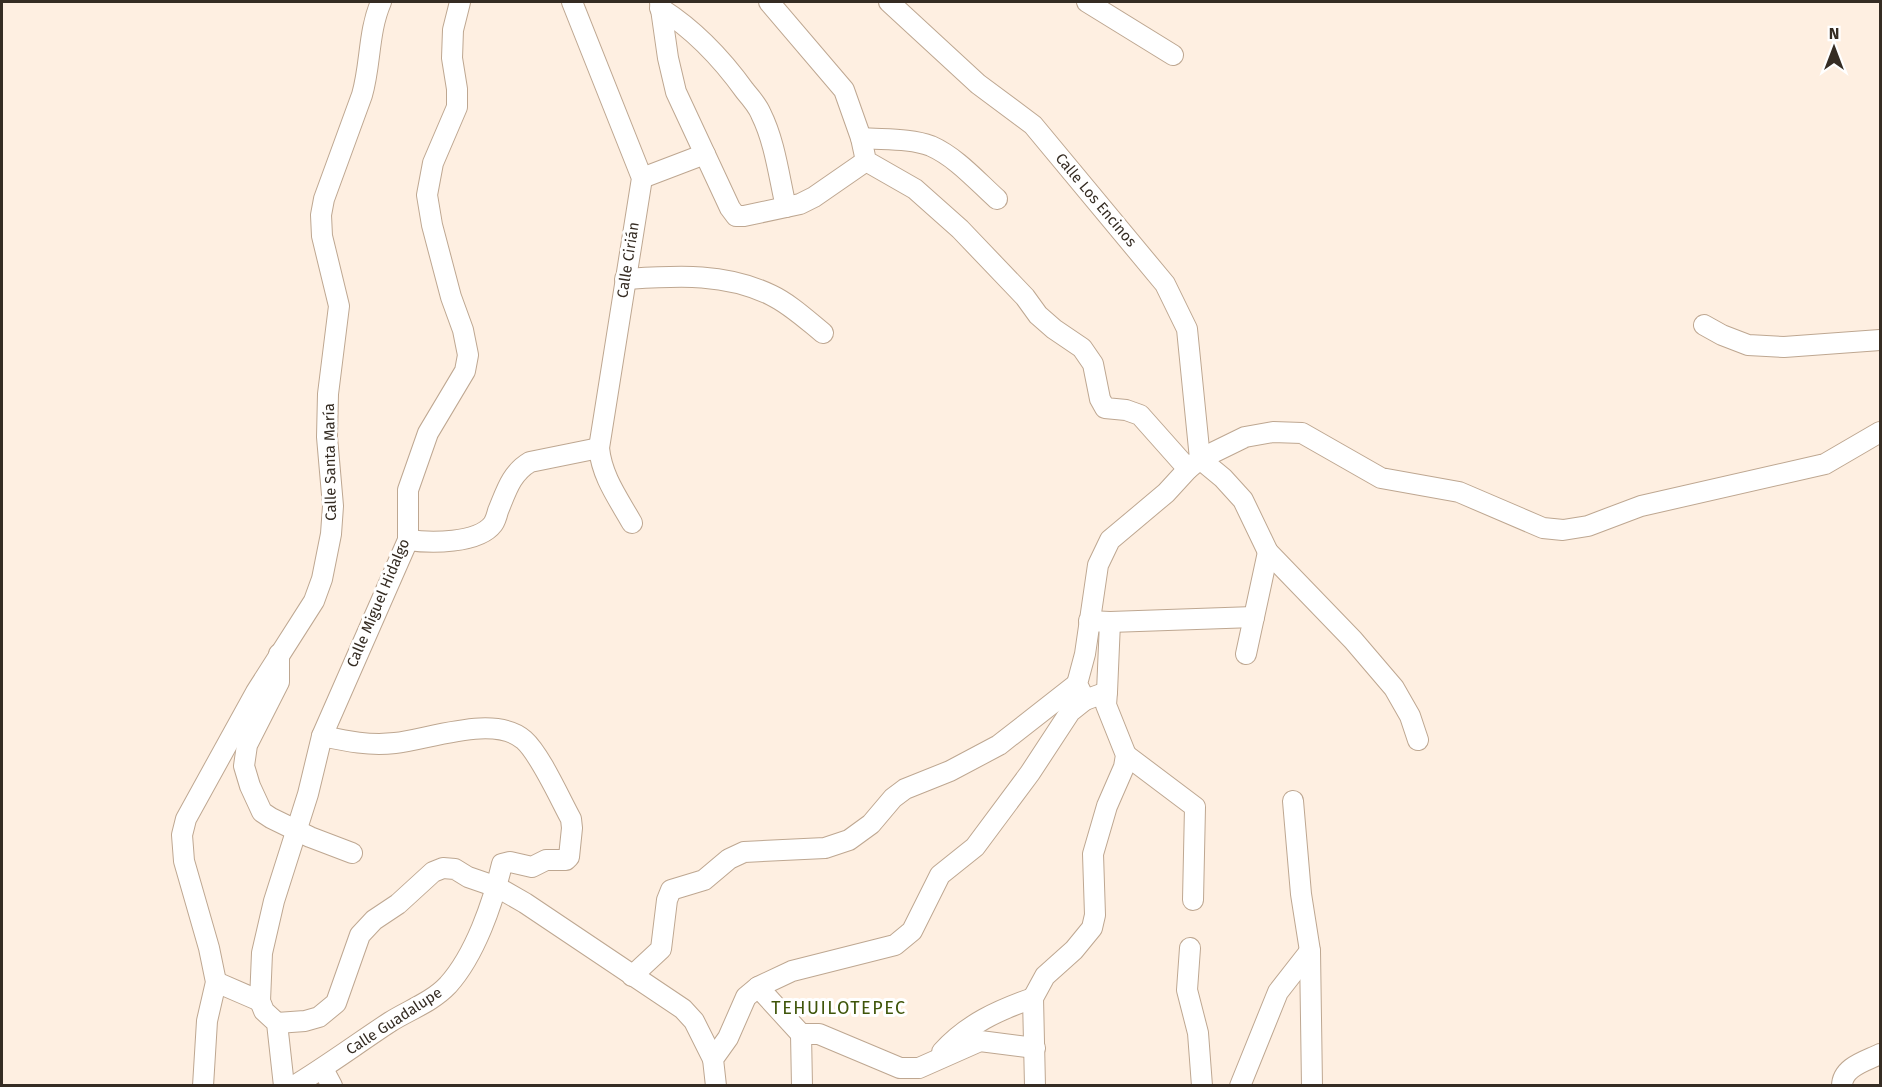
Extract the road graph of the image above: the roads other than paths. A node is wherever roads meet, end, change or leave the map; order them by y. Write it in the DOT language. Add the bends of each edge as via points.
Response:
graph roads {
  1 [pos="381,2"];
  2 [pos="460,2"];
  3 [pos="572,2"];
  4 [pos="769,2"];
  5 [pos="889,2"];
  6 [pos="1087,2"];
  7 [pos="660,5"];
  8 [pos="1173,56"];
  9 [pos="861,138"];
  10 [pos="705,154"];
  11 [pos="866,161"];
  12 [pos="642,178"];
  13 [pos="997,199"];
  14 [pos="786,207"];
  15 [pos="625,279"];
  16 [pos="1704,325"];
  17 [pos="823,333"];
  18 [pos="1881,340"];
  19 [pos="1881,432"];
  20 [pos="599,448"];
  21 [pos="1194,464"];
  22 [pos="632,523"];
  23 [pos="408,540"];
  24 [pos="1268,552"];
  25 [pos="1254,617"];
  26 [pos="1089,621"];
  27 [pos="1110,622"];
  28 [pos="279,654"];
  29 [pos="1246,654"];
  30 [pos="1081,692"];
  31 [pos="1107,692"];
  32 [pos="322,736"];
  33 [pos="1418,740"];
  34 [pos="1126,755"];
  35 [pos="1293,801"];
  36 [pos="296,830"];
  37 [pos="352,853"];
  38 [pos="497,887"];
  39 [pos="1193,900"];
  40 [pos="1190,948"];
  41 [pos="1310,951"];
  42 [pos="632,976"];
  43 [pos="216,982"];
  44 [pos="758,987"];
  45 [pos="1034,998"];
  46 [pos="260,1001"];
  47 [pos="277,1023"];
  48 [pos="801,1035"];
  49 [pos="1035,1048"];
  50 [pos="1881,1054"];
  51 [pos="713,1059"];
  52 [pos="934,1060"];
  53 [pos="327,1077"];
  54 [pos="203,1086"];
  55 [pos="284,1086"];
  56 [pos="294,1086"];
  57 [pos="716,1086"];
  58 [pos="802,1086"];
  59 [pos="1035,1086"];
  60 [pos="1203,1086"];
  61 [pos="1240,1086"];
  62 [pos="1312,1086"];
  63 [pos="1842,1086"];
  1 -- 28 [label="street, Calle Santa María" via="374,17 363,95 321,215 322,236 339,306 328,394 331,534 314,601"];
  2 -- 23 [label="street, Calle Miguel Hidalgo" via="452,58 457,107 433,164 427,195 468,355 465,371 428,433 408,490"];
  3 -- 12 [label="street"];
  4 -- 9 [label="street" via="844,90"];
  5 -- 21 [label="street, Calle Los Encinos" via="978,84 1034,125 1165,284 1187,330"];
  6 -- 8 [label="street"];
  7 -- 10 [label="street" via="676,92"];
  7 -- 14 [label="street" via="709,47 761,113"];
  9 -- 11 [label="street"];
  9 -- 13 [label="street" via="930,146"];
  10 -- 12 [label="street"];
  10 -- 14 [label="street" via="736,216"];
  11 -- 14 [label="street" via="814,197"];
  11 -- 21 [label="street" via="915,189 960,229 1038,315 1082,348 1093,364 1105,408 1140,415"];
  12 -- 15 [label="street, Calle Cirián"];
  15 -- 17 [label="street" via="726,279 771,295"];
  15 -- 20 [label="street, Calle Cirián"];
  16 -- 18 [label="street" via="1748,345 1784,347"];
  19 -- 21 [label="street" via="1826,464 1641,506 1588,526 1563,530 1543,528 1459,492 1381,477 1302,433 1273,432 1245,437"];
  20 -- 22 [label="street, Calle Cirián" via="607,481"];
  20 -- 23 [label="street" via="530,462 520,468 493,524 485,532 458,540"];
  21 -- 24 [label="street" via="1223,478 1243,500"];
  21 -- 26 [label="street" via="1110,540 1098,565"];
  23 -- 32 [label="street, Calle Miguel Hidalgo"];
  24 -- 25 [label="street"];
  24 -- 33 [label="street" via="1394,688"];
  25 -- 27 [label="street"];
  25 -- 29 [label="street"];
  26 -- 27 [label="street"];
  26 -- 30 [label="street"];
  27 -- 31 [label="street"];
  28 -- 36 [label="street" via="279,682 247,745 244,766 262,812"];
  28 -- 43 [label="street, Calle Santa María" via="186,819 182,835 184,861"];
  30 -- 31 [label="street"];
  30 -- 42 [label="street" via="999,745 905,789 849,840 825,848 744,852 704,880 671,890 661,949"];
  30 -- 44 [label="street" via="1030,773 975,848 940,875 912,931 895,945 792,971"];
  31 -- 34 [label="street" via="1106,705"];
  32 -- 36 [label="street, Calle Miguel Hidalgo"];
  32 -- 38 [label="street, Calle Guadalupe" via="361,744 395,743 482,728 513,732 532,749 571,819 572,828 566,860 546,860 532,867 505,862"];
  34 -- 39 [label="street" via="1195,807"];
  34 -- 45 [label="street" via="1093,854 1092,928 1045,976"];
  35 -- 41 [label="street"];
  36 -- 37 [label="street"];
  36 -- 46 [label="street, Calle Miguel Hidalgo" via="262,953"];
  38 -- 42 [label="street"];
  38 -- 47 [label="street" via="468,878 456,869 434,872 360,935 336,1004 319,1017"];
  38 -- 53 [label="street, Calle Guadalupe" via="477,937 447,986 392,1021"];
  40 -- 60 [label="street" via="1187,990 1198,1034"];
  41 -- 61 [label="street" via="1278,992"];
  41 -- 62 [label="street"];
  42 -- 51 [label="street" via="694,1021"];
  43 -- 46 [label="street"];
  43 -- 54 [label="street" via="206,1029"];
  44 -- 48 [label="street"];
  44 -- 51 [label="street" via="746,996 728,1038"];
  45 -- 49 [label="street"];
  45 -- 52 [label="street" via="981,1020 956,1036"];
  46 -- 47 [label="street"];
  47 -- 55 [label="street"];
  48 -- 52 [label="street" via="819,1034 900,1068 919,1068"];
  48 -- 58 [label="street"];
  49 -- 52 [label="street" via="980,1041"];
  49 -- 59 [label="street"];
  50 -- 63 [label="street" via="1848,1070"];
  51 -- 57 [label="street"];
  53 -- 56 [label="street, Calle Guadalupe"];
}
